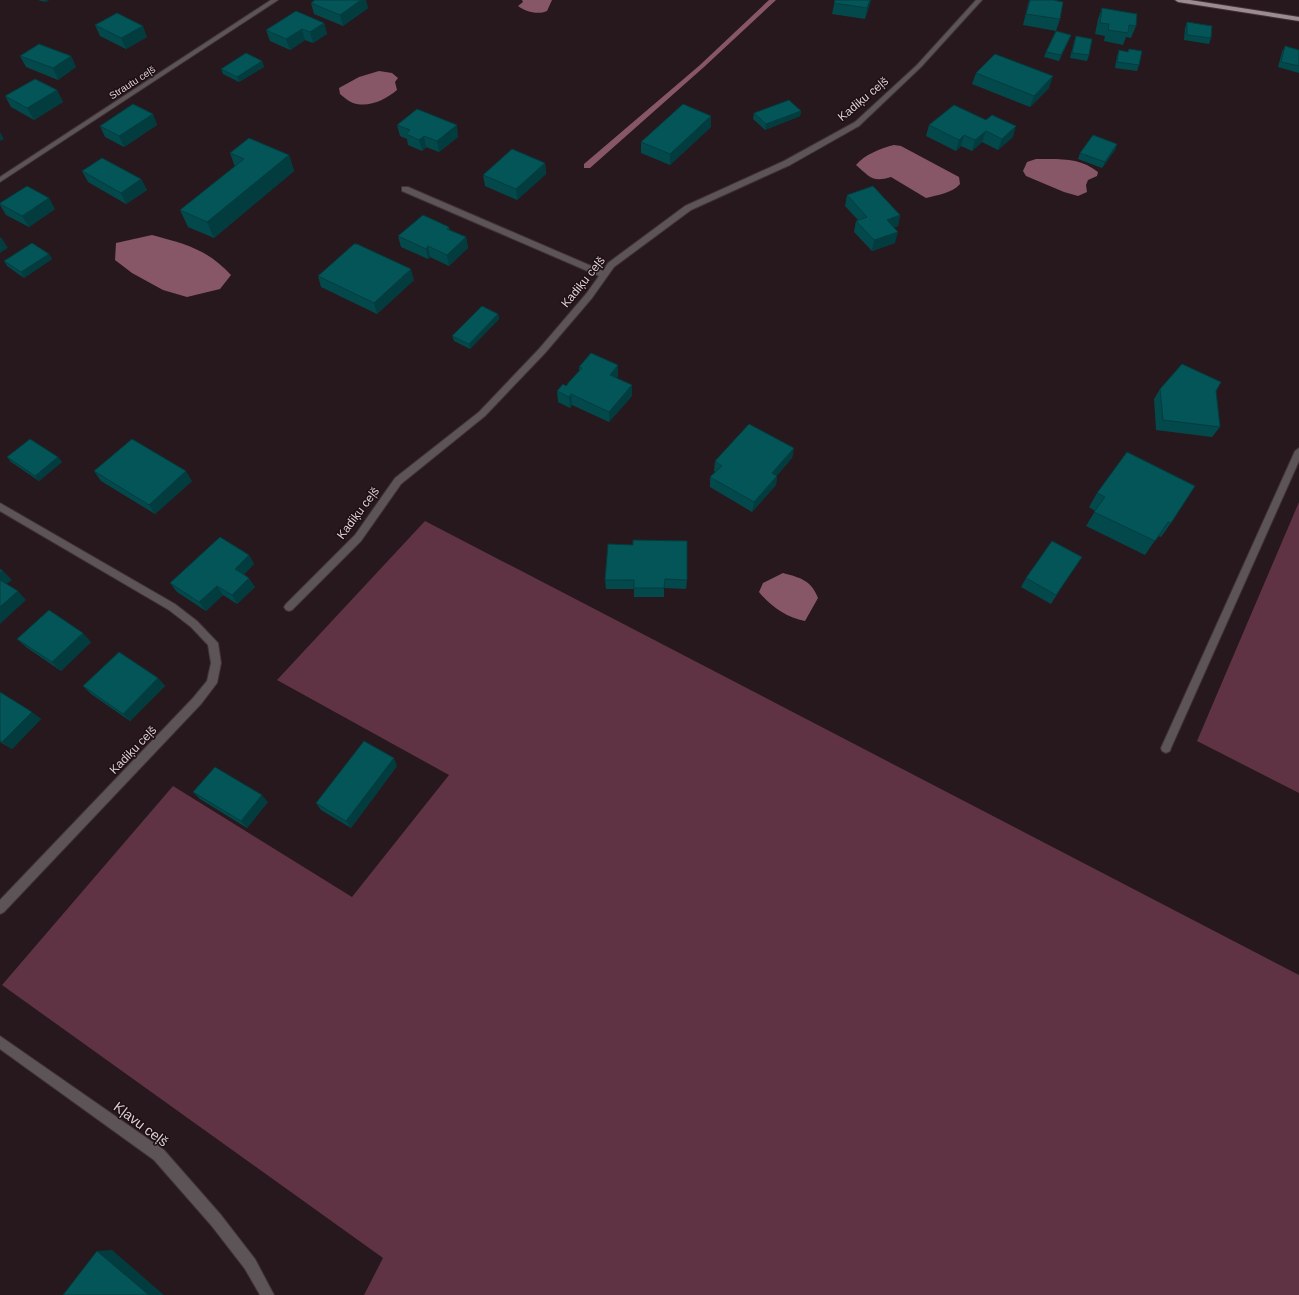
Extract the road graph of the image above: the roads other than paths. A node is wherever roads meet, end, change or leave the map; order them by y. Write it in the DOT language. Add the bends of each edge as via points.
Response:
graph roads {
  1 [pos="275,0"];
  2 [pos="979,0"];
  3 [pos="1178,0"];
  4 [pos="1299,19"];
  5 [pos="0,180"];
  6 [pos="405,189"];
  7 [pos="605,275"];
  8 [pos="1299,451"];
  9 [pos="0,507"];
  10 [pos="289,607"];
  11 [pos="1166,748"];
  12 [pos="0,908"];
  13 [pos="0,1042"];
  14 [pos="267,1295"];
  1 -- 5 [label="street, Strautu ceļš"];
  2 -- 7 [label="street, Kadiķu ceļš" via="919,66 857,124 787,163 688,208 611,265"];
  3 -- 4 [label="main road"];
  6 -- 7 [label="street"];
  7 -- 10 [label="street, Kadiķu ceļš" via="542,351 482,414 398,481 358,538"];
  8 -- 11 [label="street"];
  9 -- 12 [label="street, Kadiķu ceļš" via="172,607 213,643 216,663 212,683 197,701"];
  13 -- 14 [label="street, Kļavu ceļš" via="159,1155 216,1220 250,1264"];
}
